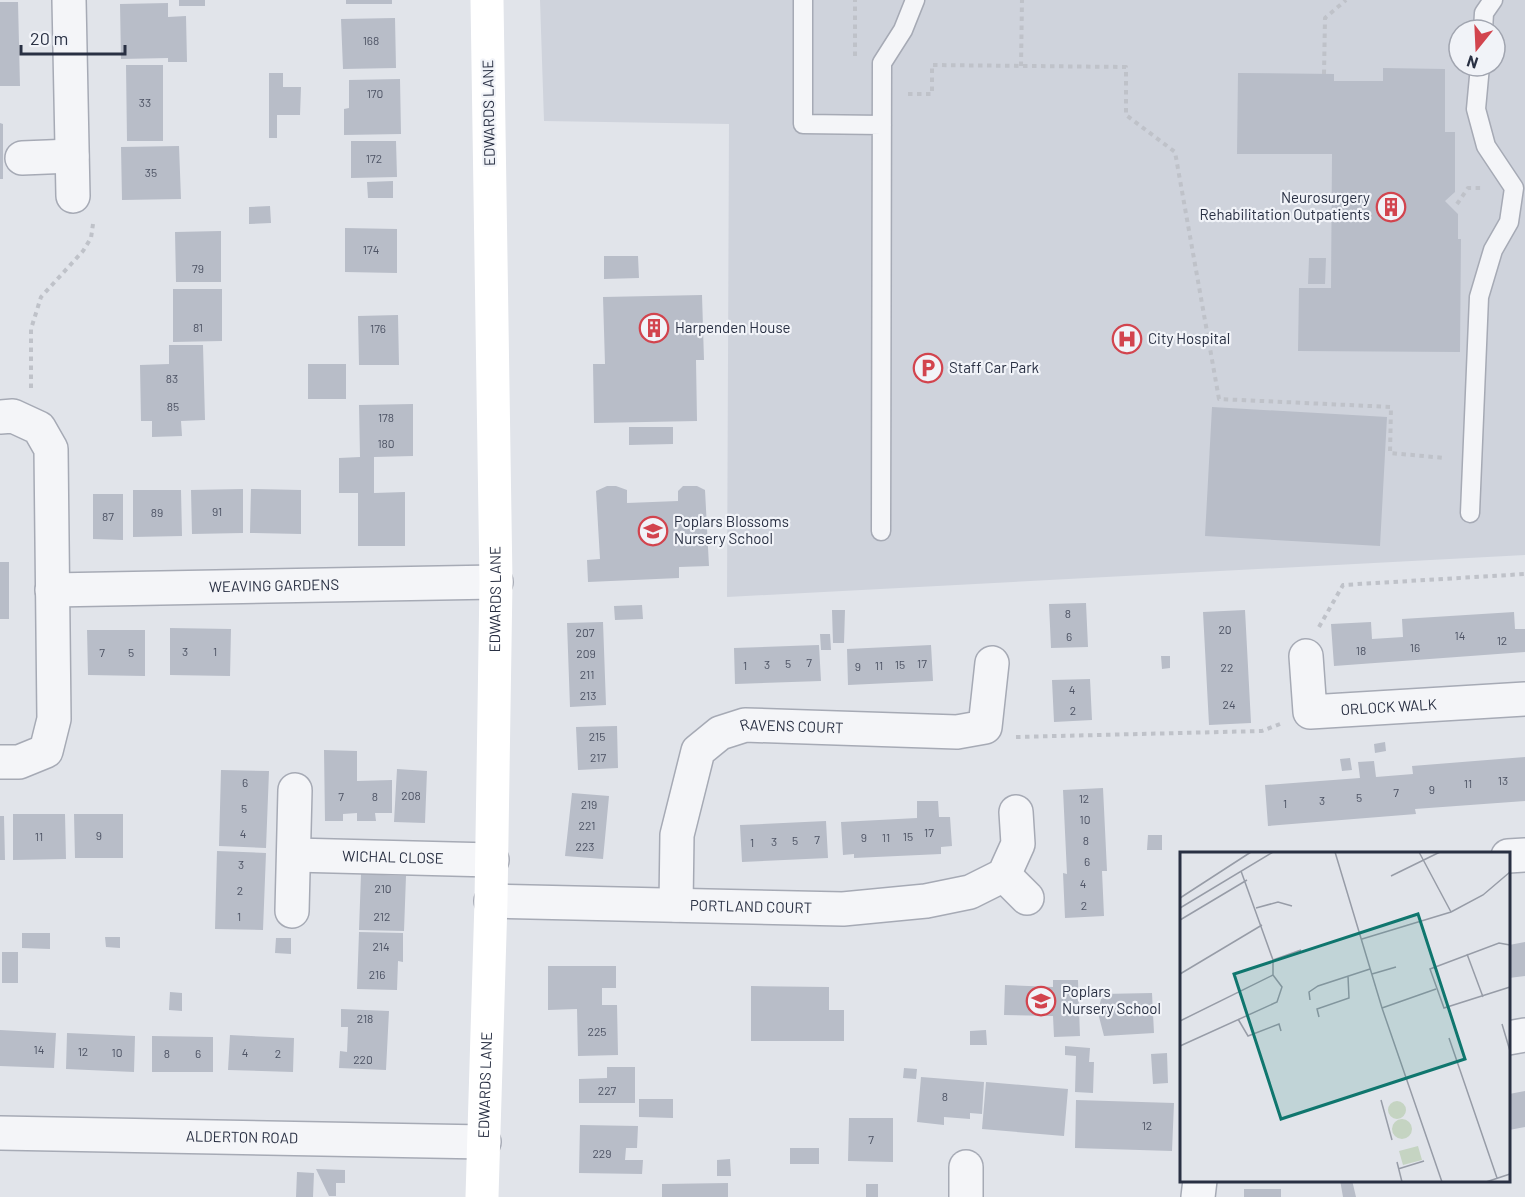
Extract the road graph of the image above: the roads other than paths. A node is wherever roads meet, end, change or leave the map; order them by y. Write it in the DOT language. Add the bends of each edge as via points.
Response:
graph roads {
  1 [pos="69,0"];
  2 [pos="487,0"];
  3 [pos="803,0"];
  4 [pos="915,0"];
  5 [pos="1493,0"];
  6 [pos="1484,18"];
  7 [pos="1479,78"];
  8 [pos="882,125"];
  9 [pos="72,156"];
  10 [pos="22,158"];
  11 [pos="73,196"];
  12 [pos="0,417"];
  13 [pos="1470,513"];
  14 [pos="881,531"];
  15 [pos="496,582"];
  16 [pos="52,590"];
  17 [pos="1306,656"];
  18 [pos="992,663"];
  19 [pos="1525,699"];
  20 [pos="0,762"];
  21 [pos="295,790"];
  22 [pos="1016,812"];
  23 [pos="294,855"];
  24 [pos="1525,855"];
  25 [pos="1510,856"];
  26 [pos="492,860"];
  27 [pos="492,901"];
  28 [pos="676,905"];
  29 [pos="292,911"];
  30 [pos="1525,1035"];
  31 [pos="1510,1038"];
  32 [pos="0,1133"];
  33 [pos="484,1142"];
  34 [pos="1200,1182"];
  35 [pos="482,1197"];
  36 [pos="1198,1197"];
  1 -- 9 [label="street"];
  2 -- 15 [label="street, EDWARDS LANE"];
  3 -- 8 [label="lane" via="803,124"];
  4 -- 8 [label="lane" via="903,30 882,63"];
  5 -- 6 [label="lane"];
  7 -- 13 [label="lane" via="1476,109 1486,146 1514,188 1509,222 1493,250 1479,297"];
  8 -- 14 [label="lane"];
  9 -- 10 [label="street"];
  9 -- 11 [label="street"];
  12 -- 16 [label="street" via="13,416 39,428 51,449"];
  15 -- 16 [label="street, WEAVING GARDENS"];
  15 -- 26 [label="street, EDWARDS LANE"];
  16 -- 20 [label="street" via="54,719 46,751 19,762"];
  17 -- 19 [label="street, ORLOCK WALK" via="1310,712"];
  18 -- 28 [label="street, RAVENS COURT" via="985,727 957,732 745,725 720,733 698,751 677,835"];
  21 -- 23 [label="street"];
  22 -- 28 [label="street, PORTLAND COURT" via="1016,887 843,909"];
  23 -- 26 [label="street, WICHAL CLOSE"];
  23 -- 29 [label="street"];
  24 -- 25 [label="street"];
  26 -- 27 [label="street, EDWARDS LANE"];
  27 -- 28 [label="street, PORTLAND COURT"];
  27 -- 33 [label="street, EDWARDS LANE"];
  30 -- 31 [label="street"];
  32 -- 33 [label="street, ALDERTON ROAD"];
  33 -- 35 [label="street, EDWARDS LANE"];
  34 -- 36 [label="street"];
}
